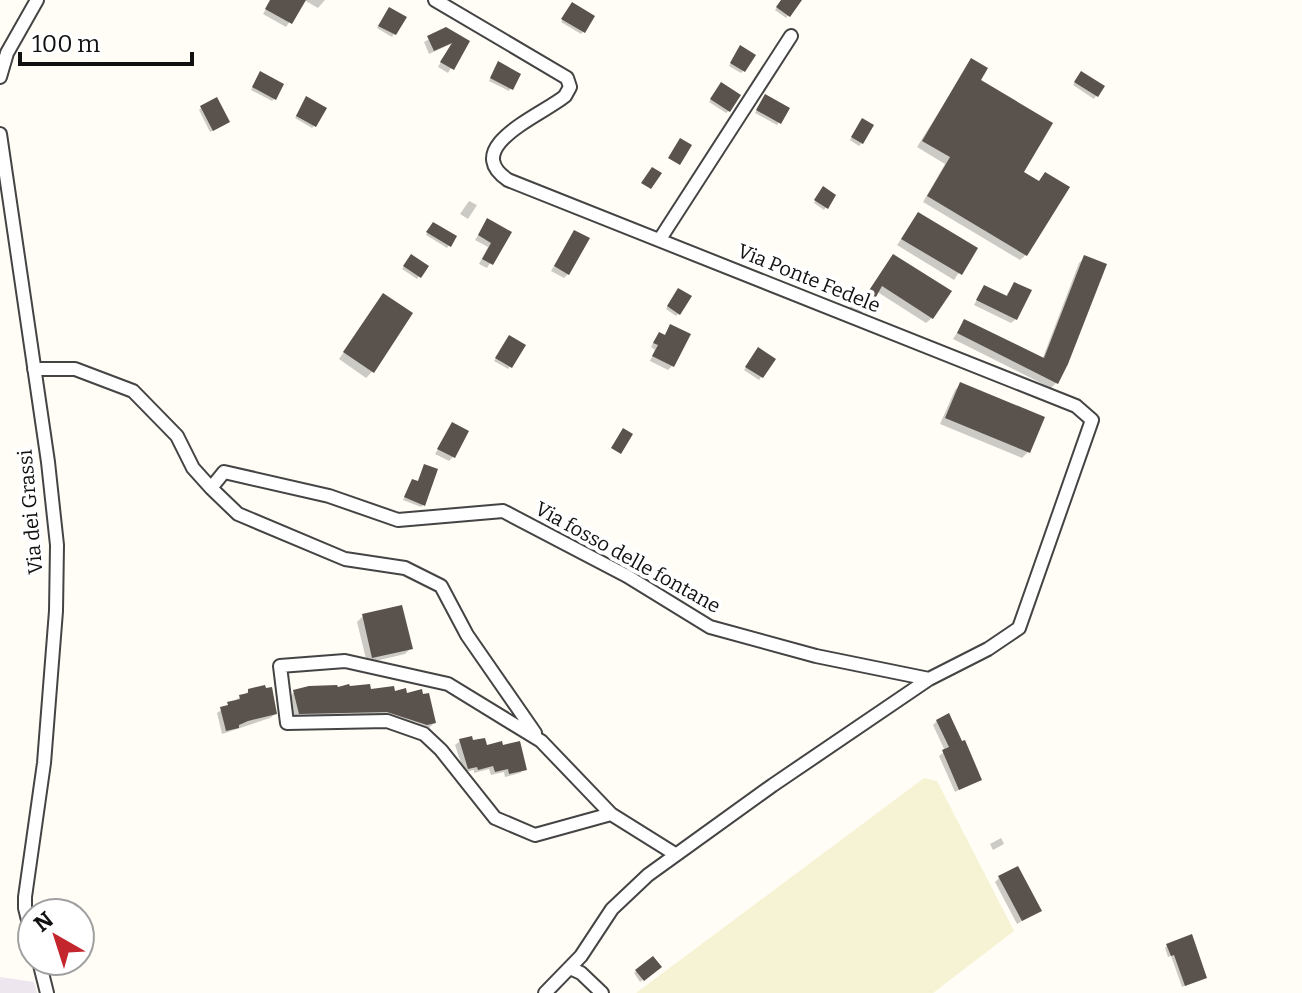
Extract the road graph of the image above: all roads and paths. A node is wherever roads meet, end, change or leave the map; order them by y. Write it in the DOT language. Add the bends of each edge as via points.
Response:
graph roads {
  1 [pos="37,0"];
  2 [pos="435,0"];
  3 [pos="791,36"];
  4 [pos="0,77"];
  5 [pos="0,134"];
  6 [pos="660,239"];
  7 [pos="34,369"];
  8 [pos="211,488"];
  9 [pos="929,679"];
  10 [pos="541,741"];
  11 [pos="611,814"];
  12 [pos="675,854"];
  13 [pos="25,897"];
  14 [pos="570,968"];
  15 [pos="545,993"];
  16 [pos="602,993"];
  1 -- 4 [label="street" via="7,53"];
  2 -- 6 [label="street, Via Ponte Fedele" via="567,78 565,96 495,148 497,169 508,180"];
  3 -- 6 [label="street"];
  5 -- 7 [label="street, Via dei Grassi"];
  6 -- 9 [label="street, Via Ponte Fedele" via="1076,406 1092,420 1019,628"];
  7 -- 8 [label="street" via="75,369 133,391 177,436 193,468"];
  7 -- 13 [label="street, Via dei Grassi" via="57,545 56,611 44,763"];
  8 -- 9 [label="street, Via fosso delle fontane" via="224,472 329,496 398,520 503,511 710,627"];
  8 -- 10 [label="street" via="238,514 345,559 405,568 441,586 467,635"];
  9 -- 12 [label="street"];
  10 -- 11 [label="street"];
  10 -- 11 [label="street" via="448,684 345,661 280,666 287,723 387,721 424,734 495,818 535,835"];
  11 -- 12 [label="street"];
  12 -- 14 [label="street" via="620,900"];
  14 -- 15 [label="street"];
  14 -- 16 [label="street"];
}
